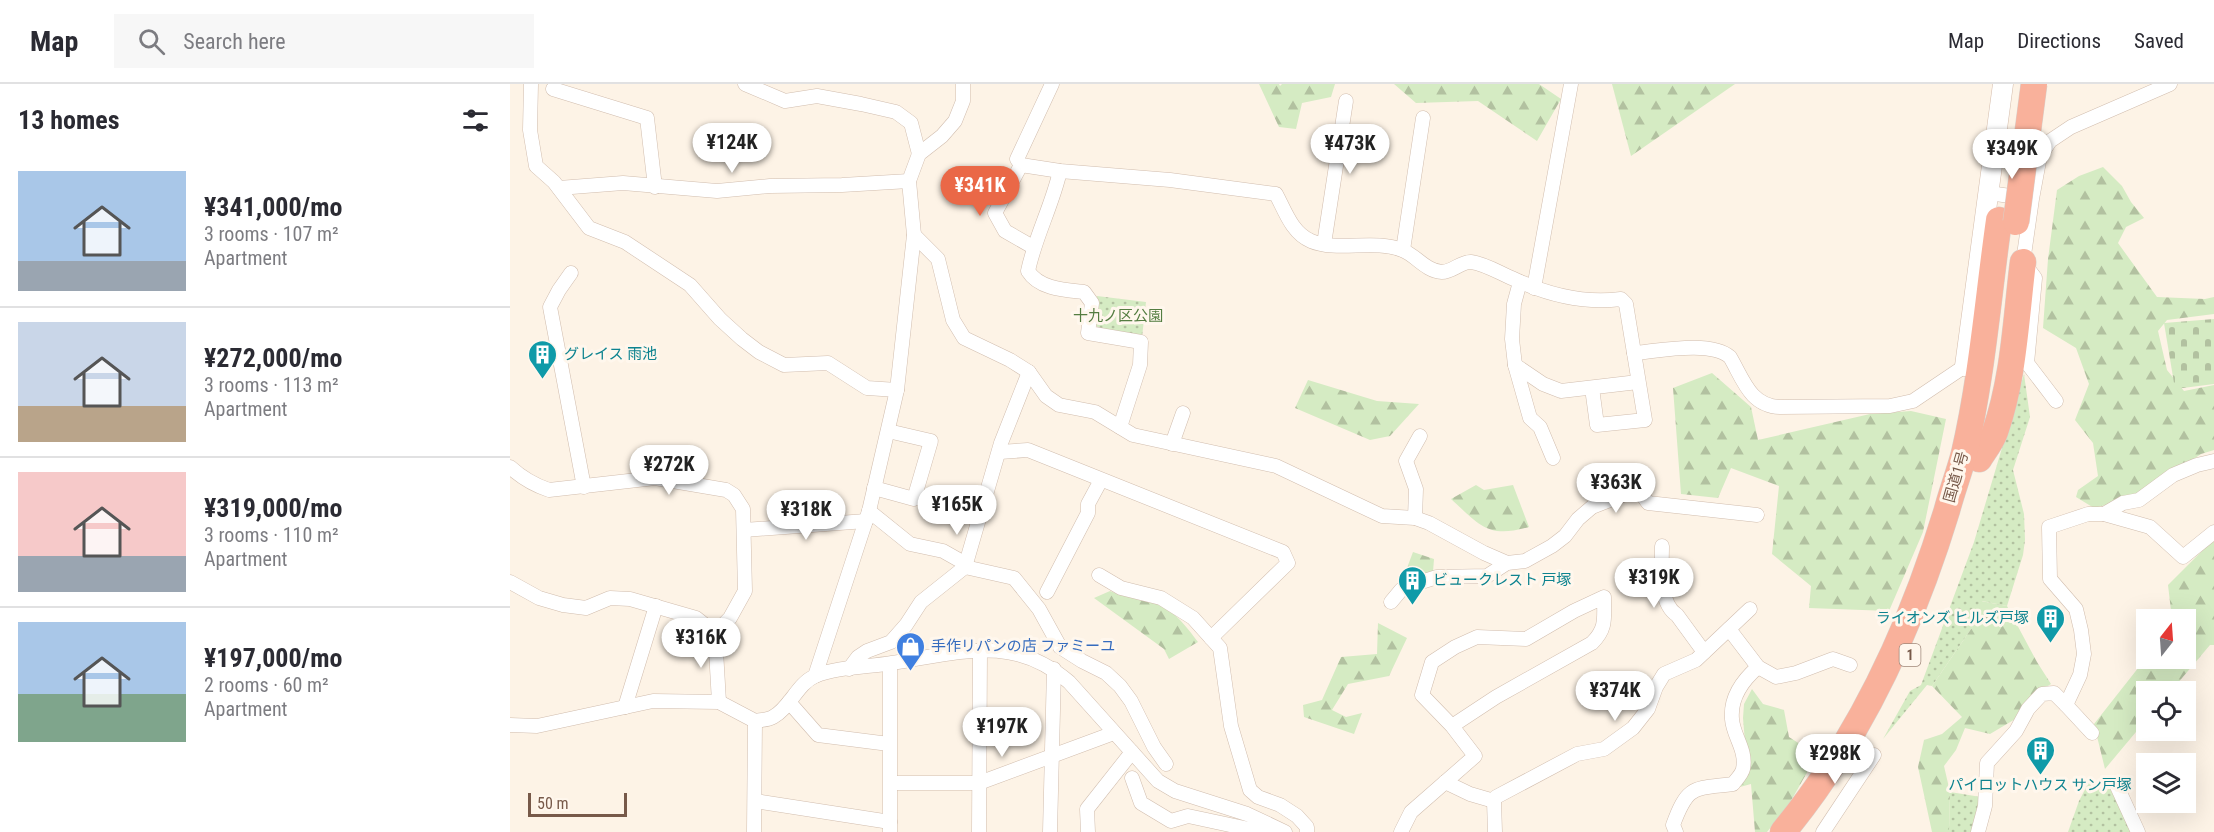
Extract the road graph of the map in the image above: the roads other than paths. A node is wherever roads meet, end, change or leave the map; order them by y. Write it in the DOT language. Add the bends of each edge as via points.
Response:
graph roads {
  1 [pos="531,84"];
  2 [pos="745,84"];
  3 [pos="963,84"];
  4 [pos="1052,84"];
  5 [pos="1571,84"];
  6 [pos="2003,84"];
  7 [pos="2017,84"];
  8 [pos="2034,84"];
  9 [pos="2170,84"];
  10 [pos="553,90"];
  11 [pos="1346,101"];
  12 [pos="1423,118"];
  13 [pos="919,154"];
  14 [pos="1020,165"];
  15 [pos="1060,171"];
  16 [pos="909,181"];
  17 [pos="655,186"];
  18 [pos="559,188"];
  19 [pos="1989,193"];
  20 [pos="2032,199"];
  21 [pos="2007,221"];
  22 [pos="914,235"];
  23 [pos="1324,244"];
  24 [pos="1033,247"];
  25 [pos="1403,250"];
  26 [pos="2023,262"];
  27 [pos="571,273"];
  28 [pos="1520,282"];
  29 [pos="1534,288"];
  30 [pos="1634,353"];
  31 [pos="1515,365"];
  32 [pos="1965,366"];
  33 [pos="1029,372"];
  34 [pos="1638,382"];
  35 [pos="1592,388"];
  36 [pos="897,390"];
  37 [pos="2056,401"];
  38 [pos="1183,413"];
  39 [pos="1120,427"];
  40 [pos="888,431"];
  41 [pos="1420,436"];
  42 [pos="1172,444"];
  43 [pos="1000,452"];
  44 [pos="1553,458"];
  45 [pos="1971,458"];
  46 [pos="2214,461"];
  47 [pos="510,467"];
  48 [pos="1101,480"];
  49 [pos="584,488"];
  50 [pos="874,488"];
  51 [pos="2104,513"];
  52 [pos="1757,515"];
  53 [pos="867,516"];
  54 [pos="1415,518"];
  55 [pos="744,530"];
  56 [pos="2214,532"];
  57 [pos="1662,546"];
  58 [pos="1508,563"];
  59 [pos="965,566"];
  60 [pos="1099,575"];
  61 [pos="512,589"];
  62 [pos="1047,592"];
  63 [pos="1390,602"];
  64 [pos="656,606"];
  65 [pos="1750,609"];
  66 [pos="1728,629"];
  67 [pos="715,633"];
  68 [pos="1211,638"];
  69 [pos="980,650"];
  70 [pos="1704,651"];
  71 [pos="890,664"];
  72 [pos="1850,665"];
  73 [pos="1758,667"];
  74 [pos="849,669"];
  75 [pos="1054,669"];
  76 [pos="815,676"];
  77 [pos="719,702"];
  78 [pos="789,702"];
  79 [pos="2066,705"];
  80 [pos="625,707"];
  81 [pos="755,721"];
  82 [pos="510,725"];
  83 [pos="1452,726"];
  84 [pos="2092,733"];
  85 [pos="1114,734"];
  86 [pos="890,744"];
  87 [pos="1132,752"];
  88 [pos="1874,755"];
  89 [pos="1051,757"];
  90 [pos="1166,764"];
  91 [pos="1132,778"];
  92 [pos="1445,782"];
  93 [pos="891,783"];
  94 [pos="979,783"];
  95 [pos="2116,784"];
  96 [pos="755,801"];
  97 [pos="1494,801"];
  98 [pos="890,827"];
  99 [pos="1279,831"];
  100 [pos="754,832"];
  101 [pos="979,832"];
  102 [pos="1050,832"];
  103 [pos="1088,832"];
  104 [pos="1263,832"];
  105 [pos="1307,832"];
  106 [pos="1401,832"];
  107 [pos="1495,832"];
  108 [pos="1676,832"];
  109 [pos="1783,832"];
  110 [pos="1802,832"];
  111 [pos="1823,832"];
  112 [pos="1977,832"];
  113 [pos="2138,832"];
  1 -- 18 [label="street" via="530,130 536,166"];
  2 -- 13 [label="street" via="785,101 817,96 896,112 911,123"];
  3 -- 13 [label="street" via="963,101 956,121"];
  4 -- 14 [label="street" via="1017,159"];
  5 -- 29 [label="street"];
  6 -- 19 [label="street"];
  7 -- 21 [label="highway, 国道1号 / 1"];
  8 -- 21 [label="highway, 国道1号 / 1, bridge"];
  9 -- 20 [label="street" via="2071,127 2050,141 2040,156"];
  10 -- 17 [label="street" via="647,118"];
  11 -- 23 [label="street"];
  12 -- 25 [label="street"];
  13 -- 16 [label="street"];
  14 -- 15 [label="street"];
  14 -- 24 [label="street" via="995,213 1005,231"];
  15 -- 23 [label="street" via="1276,194 1301,235"];
  15 -- 24 [label="street"];
  16 -- 17 [label="street" via="717,191"];
  16 -- 22 [label="street"];
  17 -- 18 [label="street" via="623,183"];
  18 -- 36 [label="street" via="589,228 625,242 690,285 720,319 759,352 784,365 828,363 867,388"];
  19 -- 20 [label="street"];
  19 -- 32 [label="street"];
  20 -- 26 [label="street"];
  21 -- 45 [label="highway, 国道1号 / 1"];
  22 -- 33 [label="street" via="938,259 953,320 964,338"];
  22 -- 36 [label="street"];
  23 -- 25 [label="street"];
  24 -- 39 [label="street" via="1028,271 1032,277 1052,288 1084,292 1092,303 1088,333 1141,342 1140,365"];
  25 -- 28 [label="street" via="1430,269 1443,272 1468,262"];
  26 -- 37 [label="street" via="2035,278 2027,363"];
  26 -- 45 [label="highway" via="2012,358 1995,434"];
  27 -- 49 [label="street" via="550,307"];
  28 -- 29 [label="street"];
  28 -- 31 [label="street" via="1514,304"];
  29 -- 30 [label="street" via="1580,299 1621,299 1626,304"];
  30 -- 32 [label="street" via="1694,348 1724,351 1755,399 1769,407 1890,406 1913,401"];
  30 -- 34 [label="street"];
  31 -- 35 [label="street" via="1561,391"];
  31 -- 44 [label="street" via="1530,418 1540,427"];
  32 -- 45 [label="highway" via="1959,435"];
  33 -- 39 [label="street" via="1046,396 1059,405 1095,412"];
  33 -- 43 [label="street"];
  34 -- 35 [label="street"];
  34 -- 35 [label="street" via="1645,420 1597,425"];
  36 -- 40 [label="street"];
  38 -- 42 [label="street"];
  39 -- 42 [label="street" via="1133,435"];
  40 -- 50 [label="street"];
  40 -- 50 [label="street" via="931,441 914,499"];
  41 -- 54 [label="street" via="1406,461 1416,489"];
  42 -- 54 [label="street" via="1276,465 1382,516"];
  43 -- 48 [label="street" via="1028,450"];
  43 -- 59 [label="street"];
  45 -- 109 [label="highway, 国道1号 / 1" via="1909,619 1867,706 1835,761"];
  45 -- 110 [label="highway, 国道1号 / 1" via="1951,556 1926,621 1884,708"];
  46 -- 51 [label="street" via="2173,475 2139,500"];
  47 -- 49 [label="street" via="520,477 549,490"];
  48 -- 62 [label="street"];
  48 -- 68 [label="street" via="1283,552 1288,563"];
  49 -- 55 [label="street" via="655,478 726,490 743,509"];
  50 -- 53 [label="street"];
  51 -- 56 [label="street" via="2150,527 2183,557"];
  51 -- 79 [label="street" via="2049,527 2050,579 2076,609 2084,654 2080,675"];
  52 -- 58 [label="street" via="1648,503 1638,489 1630,490 1592,507 1552,546 1525,561"];
  53 -- 55 [label="street"];
  53 -- 59 [label="street" via="910,544 943,550"];
  53 -- 76 [label="street"];
  54 -- 58 [label="street"];
  55 -- 67 [label="street" via="745,591 730,618"];
  57 -- 70 [label="street" via="1662,588 1673,612"];
  58 -- 63 [label="street" via="1487,576 1437,577 1418,583 1401,590"];
  59 -- 74 [label="street" via="921,602 891,642 867,651"];
  59 -- 90 [label="street" via="1014,578 1039,609 1060,647 1106,673 1120,686"];
  60 -- 68 [label="street" via="1121,588 1161,598 1194,618"];
  61 -- 64 [label="street" via="586,608 610,598 630,598"];
  64 -- 67 [label="street" via="696,618"];
  64 -- 80 [label="street"];
  65 -- 66 [label="street"];
  66 -- 70 [label="street"];
  66 -- 73 [label="street"];
  67 -- 77 [label="street"];
  68 -- 105 [label="street" via="1220,648 1231,726 1250,790 1258,798 1297,816"];
  69 -- 71 [label="street"];
  69 -- 75 [label="street" via="1016,654"];
  69 -- 94 [label="street"];
  70 -- 97 [label="street" via="1695,660 1664,674 1648,709 1633,728 1604,748 1577,754"];
  71 -- 74 [label="street"];
  71 -- 86 [label="street"];
  72 -- 73 [label="street" via="1833,659 1776,677"];
  73 -- 108 [label="street" via="1736,694 1731,719 1742,749 1743,770 1733,784 1694,789 1681,803 1673,825"];
  74 -- 76 [label="street"];
  75 -- 85 [label="street"];
  75 -- 89 [label="street"];
  76 -- 78 [label="street"];
  77 -- 80 [label="street" via="653,701"];
  77 -- 81 [label="street"];
  78 -- 81 [label="street" via="773,717"];
  78 -- 86 [label="street" via="818,735"];
  79 -- 84 [label="street"];
  79 -- 112 [label="street" via="2054,693 2042,694 1987,763 1985,806"];
  80 -- 82 [label="street" via="537,726"];
  81 -- 96 [label="street"];
  83 -- 83 [label="street" via="1422,694 1432,662 1477,637 1526,639 1604,597 1604,625 1592,643"];
  83 -- 92 [label="street" via="1475,756"];
  85 -- 87 [label="street"];
  85 -- 89 [label="street"];
  86 -- 93 [label="street"];
  87 -- 99 [label="street" via="1158,781 1175,791 1247,814"];
  87 -- 103 [label="street" via="1087,809"];
  88 -- 111 [label="street"];
  89 -- 94 [label="street"];
  89 -- 102 [label="street"];
  91 -- 104 [label="street" via="1141,803 1171,821 1188,816"];
  92 -- 97 [label="street"];
  92 -- 106 [label="street" via="1411,812"];
  93 -- 94 [label="street"];
  93 -- 98 [label="street"];
  94 -- 101 [label="street"];
  95 -- 113 [label="street"];
  96 -- 98 [label="street"];
  96 -- 100 [label="street"];
  97 -- 107 [label="street"];
}
